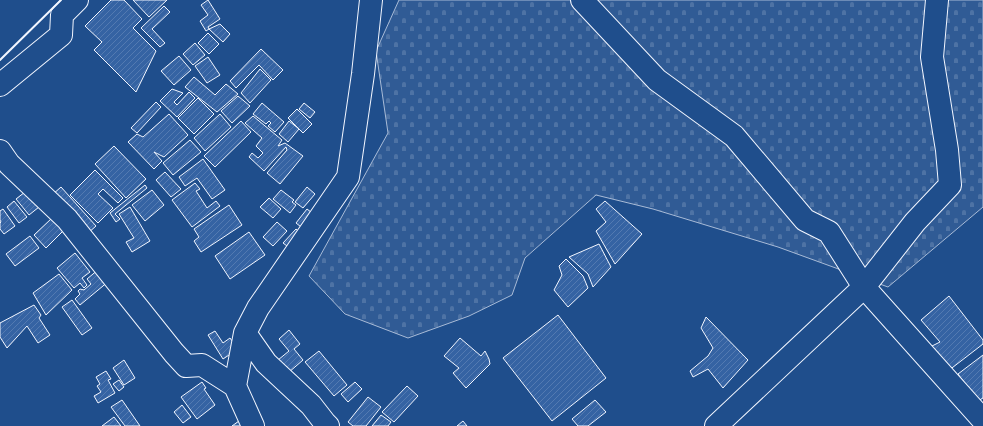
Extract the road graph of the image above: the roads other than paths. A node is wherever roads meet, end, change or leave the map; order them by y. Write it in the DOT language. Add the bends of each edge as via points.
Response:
graph roads {
  1 [pos="78,0"];
  2 [pos="371,0"];
  3 [pos="582,0"];
  4 [pos="937,0"];
  5 [pos="0,85"];
  6 [pos="0,151"];
  7 [pos="864,287"];
  8 [pos="245,333"];
  9 [pos="235,386"];
  10 [pos="983,420"];
  11 [pos="253,426"];
  12 [pos="328,426"];
  13 [pos="716,426"];
  1 -- 5 [label="lane" via="62,15 61,35"];
  2 -- 8 [label="lane" via="348,177 258,308"];
  3 -- 7 [label="lane" via="657,80 734,136 805,220 829,232"];
  4 -- 7 [label="lane" via="932,57 950,184 915,222"];
  6 -- 9 [label="lane" via="9,164 67,219 186,366 202,365"];
  7 -- 10 [label="lane"];
  7 -- 13 [label="lane"];
  8 -- 9 [label="lane"];
  8 -- 12 [label="lane" via="266,363 311,405"];
  9 -- 11 [label="lane"];
}
